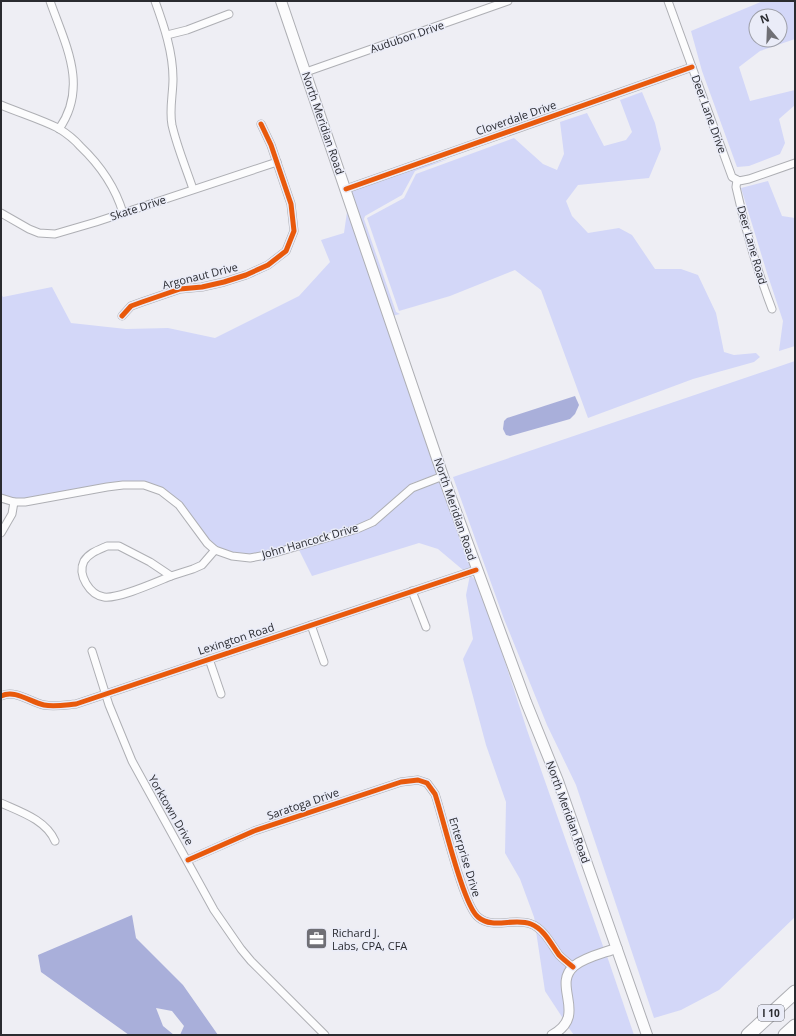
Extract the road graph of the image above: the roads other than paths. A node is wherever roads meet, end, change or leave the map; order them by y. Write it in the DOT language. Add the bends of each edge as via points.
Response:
graph roads {
  1 [pos="50,1"];
  2 [pos="155,1"];
  3 [pos="281,1"];
  4 [pos="508,1"];
  5 [pos="668,1"];
  6 [pos="229,14"];
  7 [pos="167,35"];
  8 [pos="692,67"];
  9 [pos="306,72"];
  10 [pos="1,105"];
  11 [pos="261,124"];
  12 [pos="59,129"];
  13 [pos="277,162"];
  14 [pos="795,163"];
  15 [pos="737,180"];
  16 [pos="346,189"];
  17 [pos="193,190"];
  18 [pos="1,213"];
  19 [pos="123,213"];
  20 [pos="772,310"];
  21 [pos="122,316"];
  22 [pos="443,476"];
  23 [pos="1,498"];
  24 [pos="14,502"];
  25 [pos="1,533"];
  26 [pos="215,550"];
  27 [pos="476,570"];
  28 [pos="171,576"];
  29 [pos="412,591"];
  30 [pos="310,625"];
  31 [pos="426,627"];
  32 [pos="92,651"];
  33 [pos="209,659"];
  34 [pos="324,662"];
  35 [pos="106,694"];
  36 [pos="221,694"];
  37 [pos="1,696"];
  38 [pos="427,783"];
  39 [pos="1,803"];
  40 [pos="55,841"];
  41 [pos="188,860"];
  42 [pos="617,948"];
  43 [pos="573,967"];
  44 [pos="795,992"];
  45 [pos="795,1026"];
  46 [pos="325,1035"];
  47 [pos="552,1035"];
  48 [pos="647,1035"];
  49 [pos="748,1035"];
  50 [pos="785,1035"];
  1 -- 12 [label="street" via="69,53 74,77 71,107"];
  2 -- 7 [label="street"];
  3 -- 9 [label="main road, North Meridian Road"];
  4 -- 9 [label="street, Audubon Drive"];
  5 -- 8 [label="street, Deer Lane Drive"];
  6 -- 7 [label="street"];
  7 -- 17 [label="street" via="173,78 172,125"];
  8 -- 15 [label="street, Deer Lane Drive" via="729,172"];
  8 -- 16 [label="street, Cloverdale Drive"];
  9 -- 16 [label="main road, North Meridian Road"];
  10 -- 12 [label="street"];
  11 -- 13 [label="street, Argonaut Drive" via="268,135"];
  12 -- 19 [label="street" via="99,166 116,193"];
  13 -- 17 [label="street, Skate Drive"];
  13 -- 21 [label="street, Argonaut Drive" via="292,211 294,231 286,251 268,265 246,275 202,287 180,289 131,306"];
  14 -- 15 [label="street" via="749,179"];
  15 -- 20 [label="street, Deer Lane Road" via="736,187 745,226"];
  16 -- 22 [label="main road, North Meridian Road"];
  17 -- 19 [label="street, Skate Drive"];
  18 -- 19 [label="street, Skate Drive" via="39,233 55,234"];
  22 -- 26 [label="street, John Hancock Drive" via="412,488 373,522 357,529 250,558 232,556"];
  22 -- 27 [label="main road, North Meridian Road"];
  23 -- 24 [label="street, John Hancock Drive"];
  24 -- 25 [label="street" via="12,514"];
  24 -- 26 [label="street, John Hancock Drive" via="123,485 144,485 161,491 179,505"];
  26 -- 28 [label="street" via="202,565"];
  27 -- 29 [label="street, Lexington Road"];
  27 -- 42 [label="main road, North Meridian Road" via="558,781"];
  28 -- 28 [label="street" via="114,597 102,597 86,585 83,567 89,555 106,546 119,546"];
  29 -- 30 [label="street, Lexington Road"];
  29 -- 31 [label="street"];
  30 -- 33 [label="street, Lexington Road"];
  30 -- 34 [label="street"];
  32 -- 35 [label="street, Yorktown Drive"];
  33 -- 35 [label="street, Lexington Road"];
  33 -- 36 [label="street"];
  35 -- 37 [label="street, Lexington Road" via="63,706 44,705 10,693"];
  35 -- 41 [label="street, Yorktown Drive" via="132,761"];
  38 -- 41 [label="street, Saratoga Drive" via="418,780 401,782 254,831"];
  38 -- 43 [label="street, Enterprise Drive" via="435,794 462,885 476,916 491,923 514,921 532,924"];
  39 -- 40 [label="street" via="41,823"];
  41 -- 46 [label="street, Yorktown Drive" via="214,910 241,949 264,976"];
  42 -- 43 [label="street" via="586,959"];
  42 -- 48 [label="main road, North Meridian Road"];
  43 -- 47 [label="street" via="566,984 569,1017 565,1025"];
  44 -- 49 [label="highway, I 10"];
  45 -- 50 [label="highway, I 10"];
}
